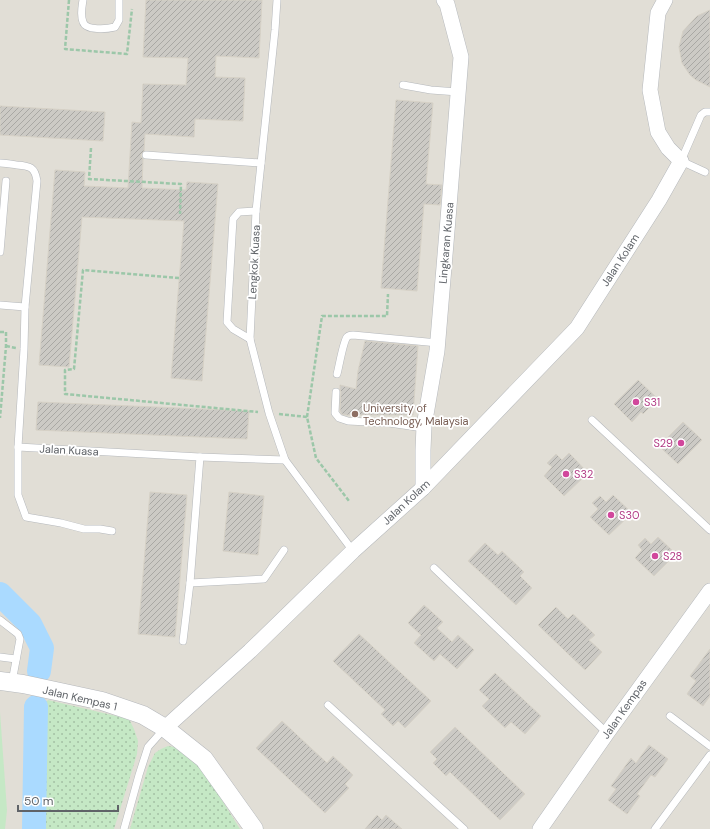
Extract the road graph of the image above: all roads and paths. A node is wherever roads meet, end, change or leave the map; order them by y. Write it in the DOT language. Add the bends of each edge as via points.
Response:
graph roads {
  1 [pos="83,0"];
  2 [pos="119,0"];
  3 [pos="277,0"];
  4 [pos="444,0"];
  5 [pos="665,0"];
  6 [pos="403,85"];
  7 [pos="458,92"];
  8 [pos="710,112"];
  9 [pos="91,148"];
  10 [pos="146,155"];
  11 [pos="682,161"];
  12 [pos="0,163"];
  13 [pos="261,163"];
  14 [pos="704,172"];
  15 [pos="6,181"];
  16 [pos="256,211"];
  17 [pos="180,214"];
  18 [pos="1,220"];
  19 [pos="0,252"];
  20 [pos="179,278"];
  21 [pos="0,305"];
  22 [pos="25,307"];
  23 [pos="0,332"];
  24 [pos="250,339"];
  25 [pos="438,343"];
  26 [pos="337,374"];
  27 [pos="336,392"];
  28 [pos="249,411"];
  29 [pos="269,413"];
  30 [pos="0,418"];
  31 [pos="592,420"];
  32 [pos="424,428"];
  33 [pos="18,447"];
  34 [pos="200,457"];
  35 [pos="285,460"];
  36 [pos="422,488"];
  37 [pos="348,501"];
  38 [pos="710,530"];
  39 [pos="112,531"];
  40 [pos="284,550"];
  41 [pos="353,551"];
  42 [pos="434,568"];
  43 [pos="190,583"];
  44 [pos="710,591"];
  45 [pos="0,620"];
  46 [pos="183,641"];
  47 [pos="0,657"];
  48 [pos="16,659"];
  49 [pos="6,682"];
  50 [pos="328,705"];
  51 [pos="670,716"];
  52 [pos="165,728"];
  53 [pos="607,733"];
  54 [pos="710,746"];
  55 [pos="710,755"];
  56 [pos="124,829"];
  57 [pos="254,829"];
  58 [pos="464,829"];
  59 [pos="540,829"];
  60 [pos="655,829"];
  1 -- 2 [label="lane" via="83,23 93,28 115,26 119,20"];
  3 -- 13 [label="lane, Lengkok Kuasa"];
  4 -- 7 [label="street, Lingkaran Kuasa" via="460,57"];
  5 -- 11 [label="street" via="658,13 650,90 658,132 668,148"];
  6 -- 7 [label="lane"];
  7 -- 25 [label="street, Lingkaran Kuasa"];
  8 -- 11 [label="lane" via="701,115"];
  9 -- 17 [label="path" via="88,179 181,184"];
  10 -- 13 [label="lane"];
  11 -- 14 [label="lane"];
  11 -- 36 [label="street, Jalan Kolam" via="577,328"];
  12 -- 22 [label="lane" via="28,166 36,175"];
  13 -- 16 [label="lane, Lengkok Kuasa"];
  15 -- 18 [label="lane"];
  16 -- 24 [label="lane, Lengkok Kuasa"];
  16 -- 24 [label="lane" via="239,212 233,220 227,314 227,322 233,329"];
  18 -- 19 [label="lane"];
  20 -- 28 [label="path" via="83,270 74,369 65,370 64,394"];
  21 -- 22 [label="lane"];
  22 -- 33 [label="lane"];
  23 -- 30 [label="path" via="6,332 6,346"];
  24 -- 29 [label="lane, Lengkok Kuasa"];
  25 -- 26 [label="lane" via="349,335"];
  25 -- 32 [label="street, Lingkaran Kuasa"];
  27 -- 32 [label="lane" via="335,413 338,418"];
  29 -- 35 [label="lane, Lengkok Kuasa"];
  29 -- 37 [label="path" via="306,417 316,458"];
  31 -- 38 [label="lane"];
  32 -- 36 [label="street, Lingkaran Kuasa"];
  33 -- 34 [label="lane, Jalan Kuasa"];
  33 -- 39 [label="lane" via="18,495 26,517 84,529"];
  34 -- 35 [label="lane, Jalan Kuasa"];
  34 -- 43 [label="lane"];
  35 -- 41 [label="lane, Lengkok Kuasa"];
  36 -- 41 [label="street, Jalan Kolam"];
  40 -- 43 [label="lane" via="264,579"];
  41 -- 52 [label="street, Jalan Kolam" via="250,651"];
  42 -- 53 [label="lane"];
  43 -- 46 [label="lane"];
  44 -- 53 [label="street, Jalan Kempas"];
  45 -- 48 [label="lane" via="18,634 20,640"];
  47 -- 48 [label="lane"];
  48 -- 49 [label="lane"];
  49 -- 52 [label="street, Jalan Kempas 1" via="102,701 143,715"];
  50 -- 58 [label="lane"];
  51 -- 54 [label="lane"];
  52 -- 56 [label="lane, Jalan Kolam" via="148,747"];
  52 -- 57 [label="street, Jalan Kempas 1" via="204,759"];
  53 -- 59 [label="street, Jalan Kempas"];
  55 -- 60 [label="lane"];
}
